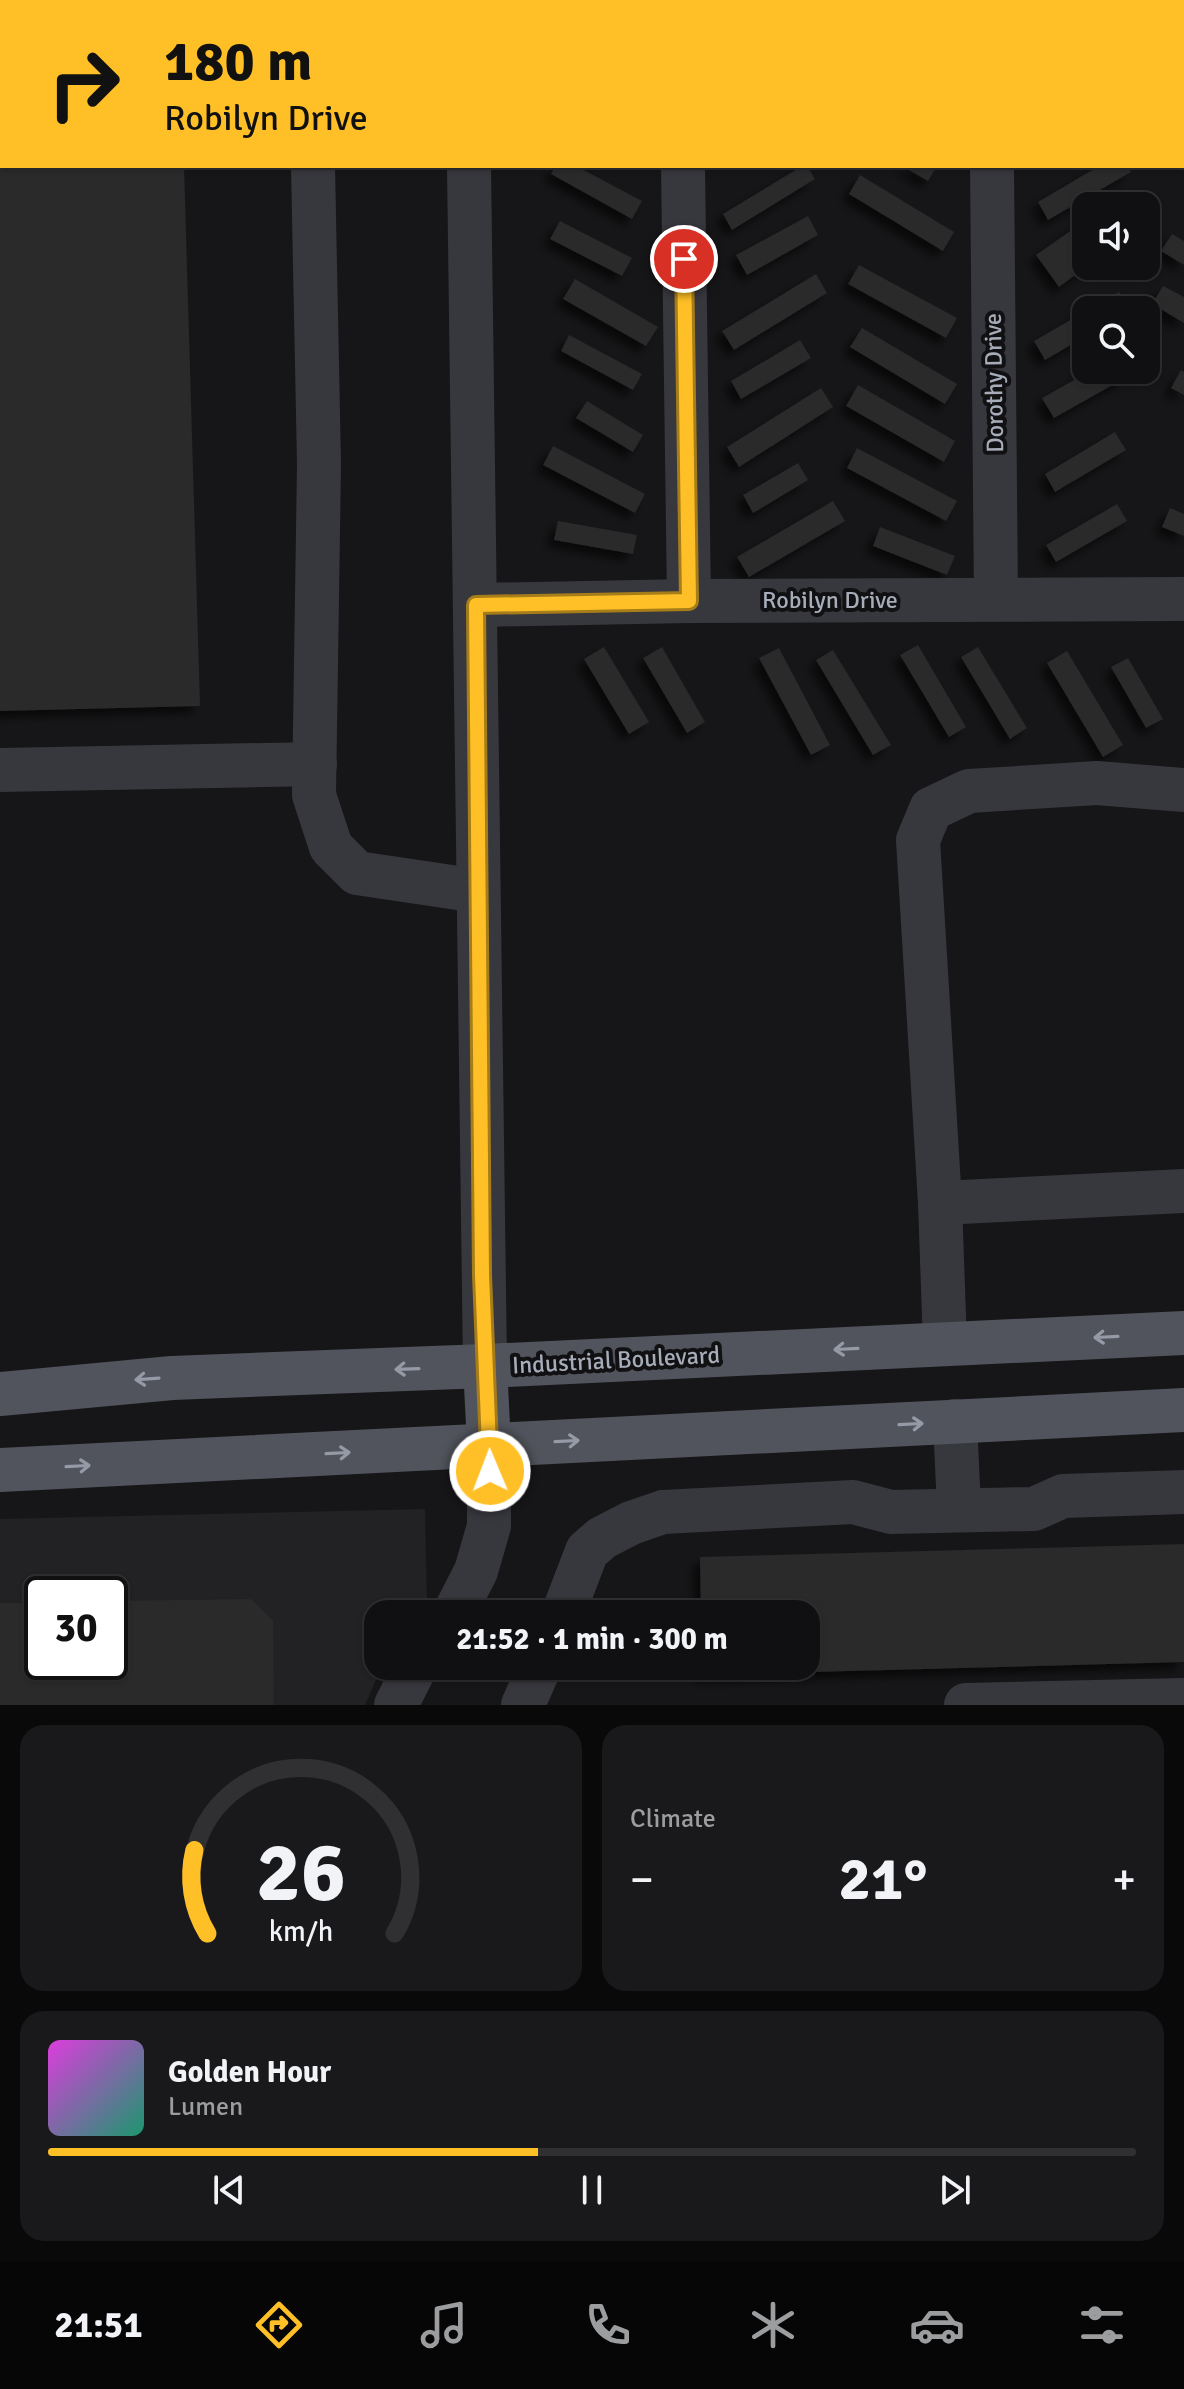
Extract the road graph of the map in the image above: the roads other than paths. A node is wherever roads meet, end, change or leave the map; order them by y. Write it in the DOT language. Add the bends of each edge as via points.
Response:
graph roads {
  1 [pos="313,168"];
  2 [pos="469,168"];
  3 [pos="683,168"];
  4 [pos="992,168"];
  5 [pos="996,599"];
  6 [pos="1184,599"];
  7 [pos="689,601"];
  8 [pos="476,605"];
  9 [pos="315,764"];
  10 [pos="0,770"];
  11 [pos="1184,790"];
  12 [pos="478,891"];
  13 [pos="1184,1191"];
  14 [pos="940,1203"];
  15 [pos="1184,1333"];
  16 [pos="945,1344"];
  17 [pos="485,1366"];
  18 [pos="0,1394"];
  19 [pos="1184,1410"];
  20 [pos="955,1421"];
  21 [pos="489,1445"];
  22 [pos="0,1470"];
  23 [pos="1184,1492"];
  24 [pos="959,1509"];
  25 [pos="461,1600"];
  26 [pos="568,1600"];
  27 [pos="409,1680"];
  28 [pos="534,1680"];
  29 [pos="1184,1700"];
  30 [pos="396,1705"];
  31 [pos="523,1705"];
  32 [pos="966,1705"];
  1 -- 9 [label="street" via="319,464"];
  2 -- 8 [label="street"];
  3 -- 7 [label="street"];
  4 -- 5 [label="street, Dorothy Drive"];
  5 -- 6 [label="street, Robilyn Drive"];
  5 -- 7 [label="street, Robilyn Drive"];
  7 -- 8 [label="street, Robilyn Drive"];
  8 -- 12 [label="street"];
  9 -- 10 [label="street"];
  9 -- 12 [label="street" via="314,795 331,847 357,873"];
  11 -- 14 [label="street" via="1097,783 969,791 931,809 918,840"];
  12 -- 17 [label="street"];
  13 -- 14 [label="street"];
  14 -- 16 [label="street"];
  15 -- 16 [label="main road, Industrial Boulevard, one-way"];
  16 -- 17 [label="main road, Industrial Boulevard, one-way"];
  17 -- 18 [label="main road, Industrial Boulevard, one-way" via="172,1378"];
  17 -- 21 [label="main road"];
  19 -- 20 [label="main road"];
  21 -- 20 [label="main road, one-way"];
  20 -- 24 [label="street"];
  22 -- 21 [label="main road, one-way"];
  21 -- 25 [label="street" via="489,1526"];
  23 -- 24 [label="street" via="1063,1496 1034,1509"];
  24 -- 26 [label="street" via="891,1512 853,1502 663,1512 631,1523 587,1551"];
  27 -- 30 [label="street"];
  28 -- 31 [label="street"];
  29 -- 32 [label="street"];
}
